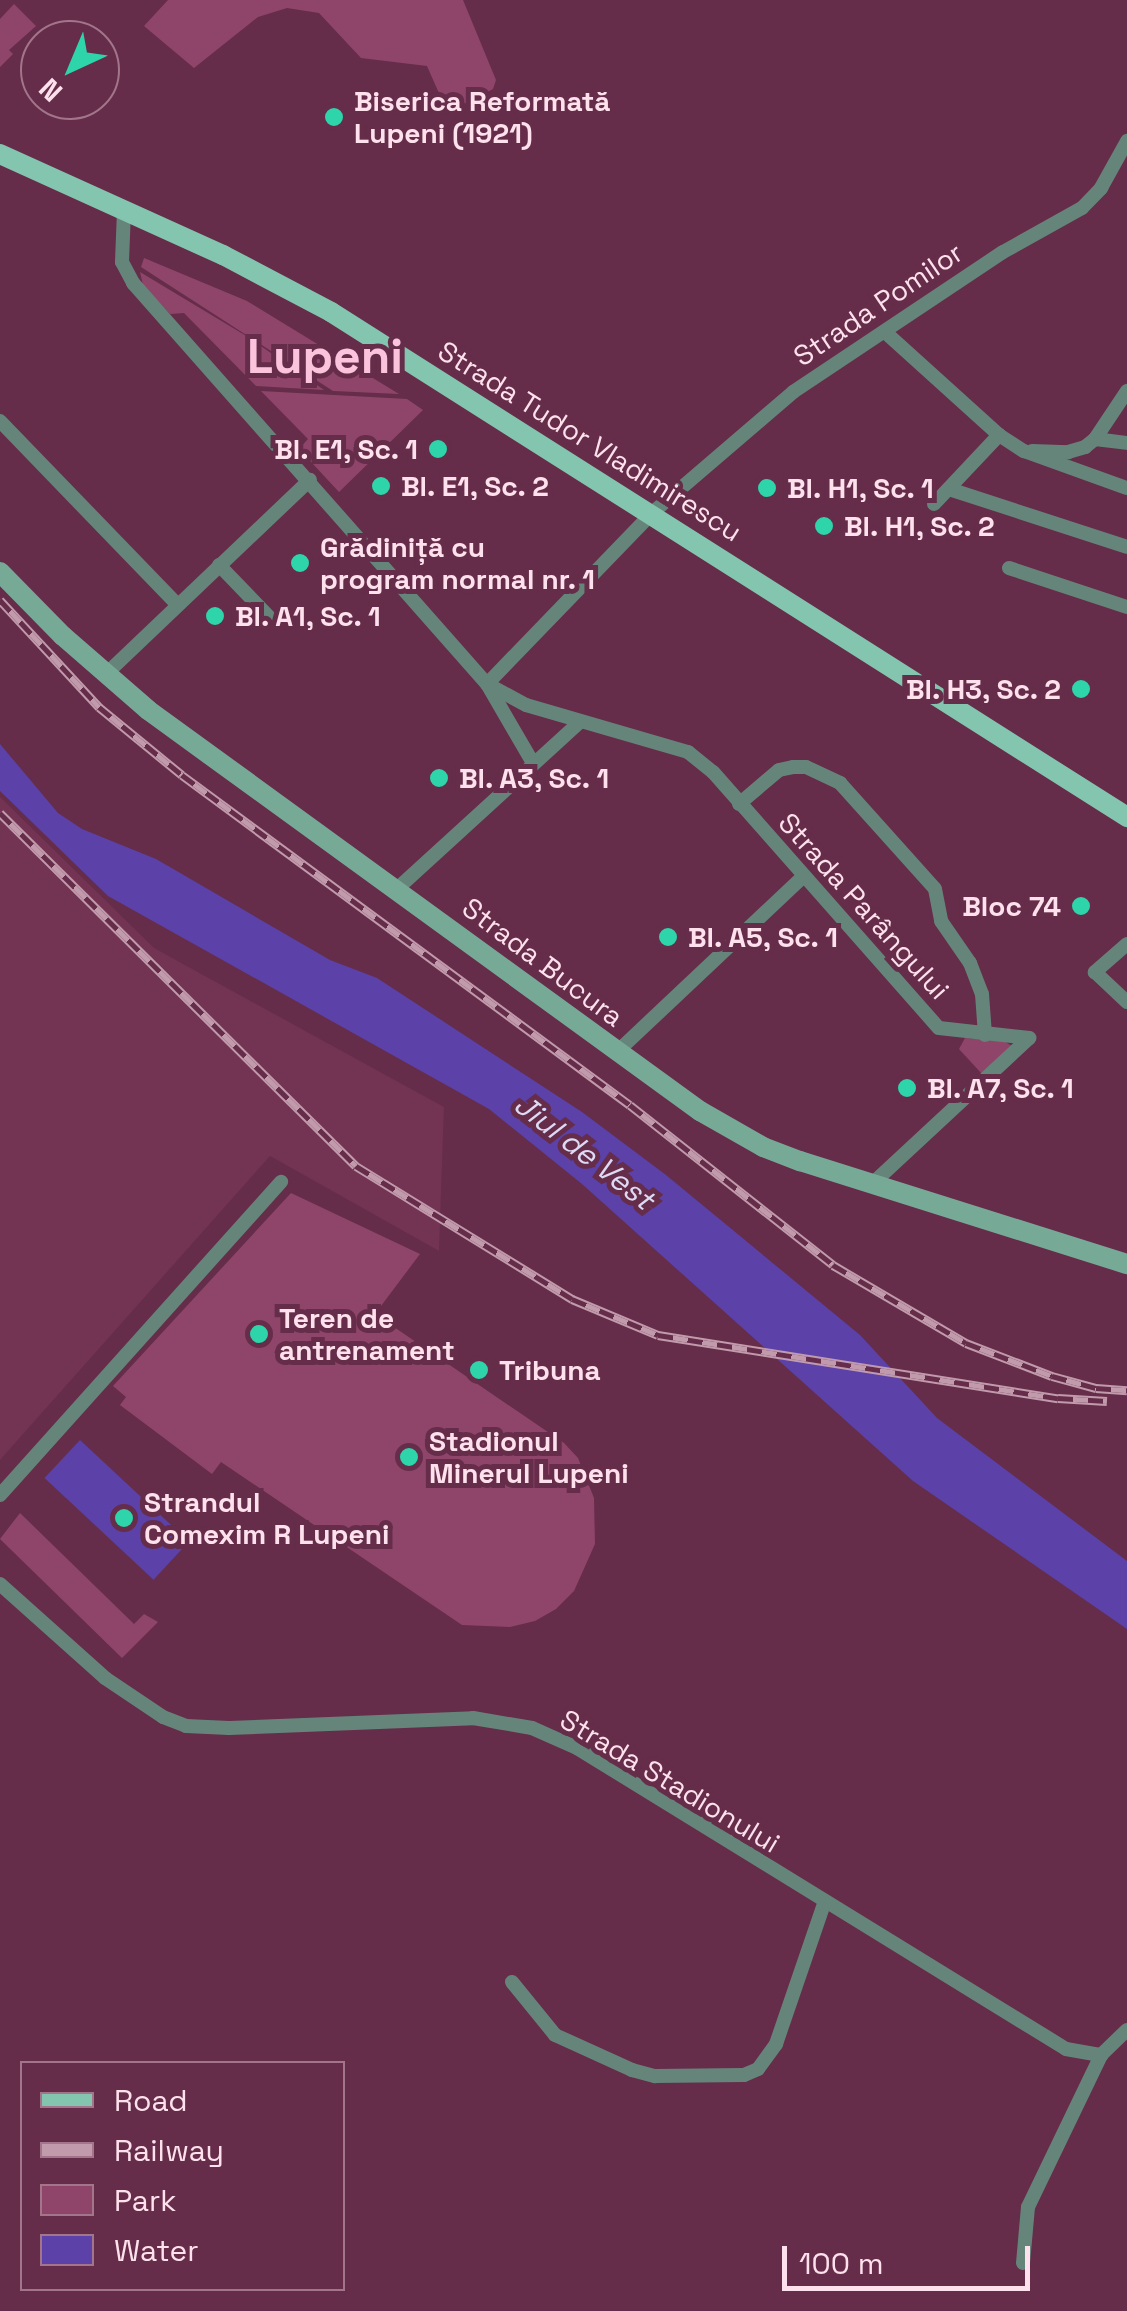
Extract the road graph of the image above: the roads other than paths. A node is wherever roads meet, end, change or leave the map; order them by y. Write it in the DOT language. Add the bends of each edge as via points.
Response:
graph roads {
  1 [pos="1127,141"];
  2 [pos="0,154"];
  3 [pos="124,210"];
  4 [pos="885,332"];
  5 [pos="1127,391"];
  6 [pos="0,421"];
  7 [pos="999,435"];
  8 [pos="1096,440"];
  9 [pos="1127,443"];
  10 [pos="1024,451"];
  11 [pos="310,480"];
  12 [pos="1127,488"];
  13 [pos="948,489"];
  14 [pos="934,504"];
  15 [pos="652,512"];
  16 [pos="1127,547"];
  17 [pos="219,565"];
  18 [pos="1009,568"];
  19 [pos="0,572"];
  20 [pos="177,604"];
  21 [pos="1127,607"];
  22 [pos="268,617"];
  23 [pos="106,675"];
  24 [pos="487,684"];
  25 [pos="580,722"];
  26 [pos="533,763"];
  27 [pos="740,804"];
  28 [pos="1127,817"];
  29 [pos="804,876"];
  30 [pos="398,888"];
  31 [pos="1127,944"];
  32 [pos="1127,1002"];
  33 [pos="985,1034"];
  34 [pos="618,1052"];
  35 [pos="281,1182"];
  36 [pos="872,1184"];
  37 [pos="1127,1264"];
  38 [pos="0,1495"];
  39 [pos="0,1584"];
  40 [pos="824,1904"];
  41 [pos="512,1982"];
  42 [pos="1127,2030"];
  43 [pos="1101,2054"];
  44 [pos="1023,2263"];
  1 -- 4 [label="street, Strada Pomilor" via="1102,188 1082,208 1002,252"];
  2 -- 3 [label="main road, Strada Tudor Vladimirescu"];
  3 -- 11 [label="street, Strada Parângului" via="122,262 133,283"];
  3 -- 15 [label="main road, Strada Tudor Vladimirescu" via="331,312"];
  4 -- 7 [label="street"];
  4 -- 15 [label="street, Strada Pomilor" via="793,392"];
  5 -- 8 [label="street"];
  6 -- 20 [label="street"];
  7 -- 10 [label="street"];
  7 -- 13 [label="street"];
  8 -- 9 [label="street"];
  8 -- 10 [label="street" via="1078,450"];
  10 -- 12 [label="street"];
  11 -- 17 [label="street"];
  11 -- 24 [label="street, Strada Parângului"];
  13 -- 14 [label="street"];
  13 -- 16 [label="street"];
  15 -- 24 [label="street"];
  15 -- 28 [label="main road, Strada Tudor Vladimirescu"];
  17 -- 20 [label="street"];
  17 -- 22 [label="street"];
  18 -- 21 [label="street"];
  19 -- 23 [label="main road, Strada Bucura"];
  20 -- 23 [label="street"];
  23 -- 30 [label="main road, Strada Bucura"];
  24 -- 25 [label="street, Strada Parângului" via="505,697"];
  24 -- 26 [label="street, Strada Parângului"];
  25 -- 26 [label="street"];
  25 -- 27 [label="street, Strada Parângului" via="688,752"];
  26 -- 30 [label="street"];
  27 -- 29 [label="street, Strada Parângului"];
  27 -- 33 [label="street" via="779,770 793,767 840,783 935,890 941,921 982,994"];
  29 -- 33 [label="street, Strada Parângului" via="940,1028"];
  29 -- 34 [label="street"];
  30 -- 34 [label="main road, Strada Bucura"];
  31 -- 32 [label="street" via="1095,972"];
  33 -- 36 [label="street, Strada Parângului" via="1030,1038"];
  34 -- 36 [label="main road, Strada Bucura" via="740,1135"];
  35 -- 38 [label="street"];
  36 -- 37 [label="main road, Strada Bucura"];
  39 -- 40 [label="street, Strada Stadionului" via="115,1686 186,1726 473,1718 532,1728 576,1748"];
  40 -- 41 [label="street" via="776,2044 758,2069 744,2075 654,2076 632,2070 554,2035"];
  40 -- 43 [label="street, Strada Stadionului" via="1054,2043"];
  42 -- 43 [label="street"];
  43 -- 44 [label="street" via="1028,2207"];
}
